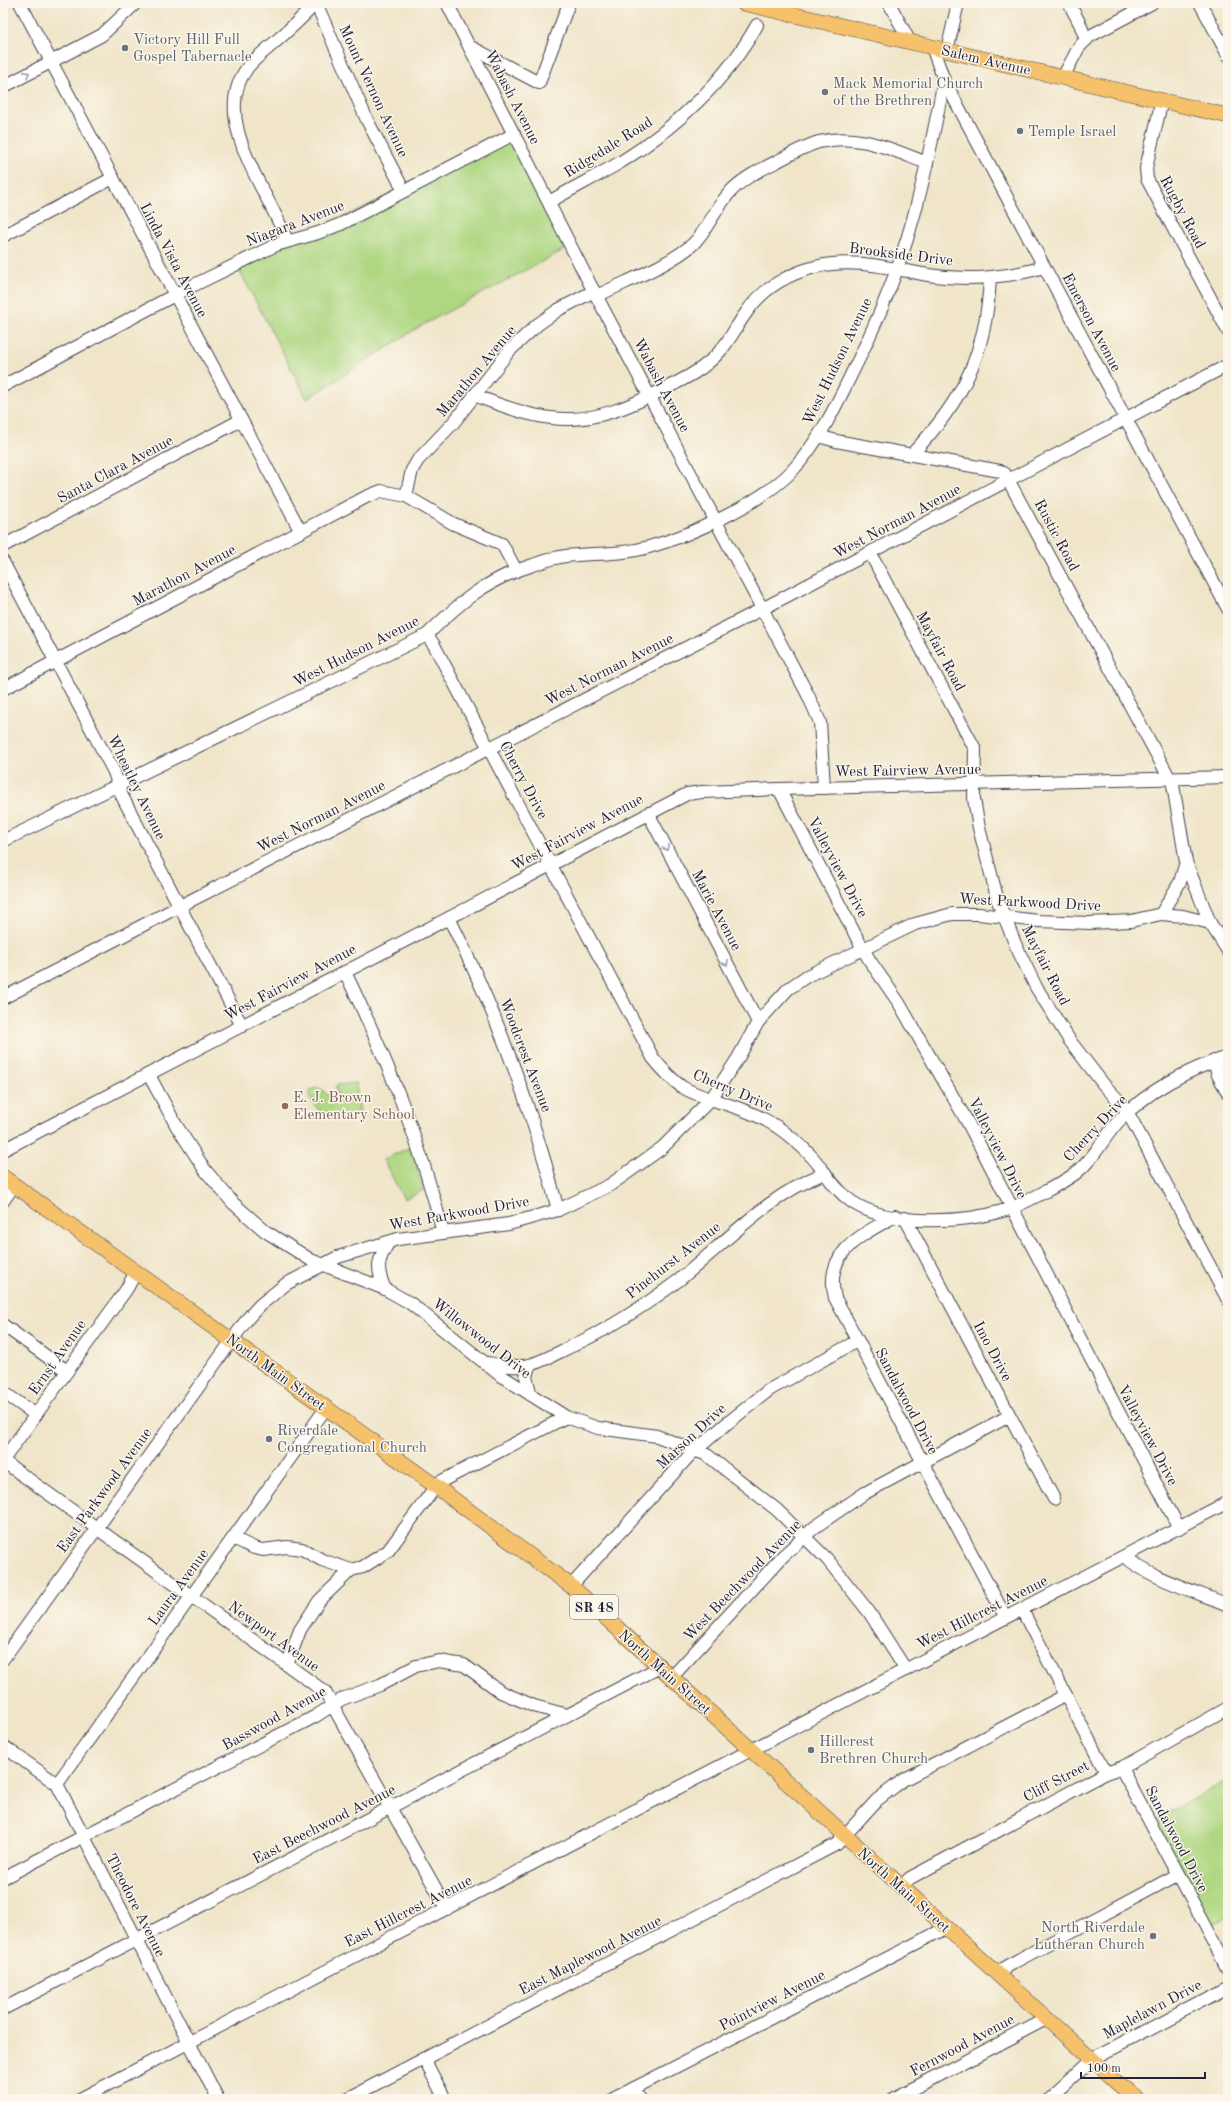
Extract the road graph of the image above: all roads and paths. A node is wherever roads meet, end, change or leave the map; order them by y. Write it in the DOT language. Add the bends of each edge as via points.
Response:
graph roads {
  1 [pos="20,3"];
  2 [pos="136,3"];
  3 [pos="316,3"];
  4 [pos="447,3"];
  5 [pos="569,3"];
  6 [pos="743,3"];
  7 [pos="889,3"];
  8 [pos="958,3"];
  9 [pos="1069,3"];
  10 [pos="1152,3"];
  11 [pos="1200,3"];
  12 [pos="757,25"];
  13 [pos="1086,40"];
  14 [pos="910,42"];
  15 [pos="469,46"];
  16 [pos="940,49"];
  17 [pos="1228,55"];
  18 [pos="51,61"];
  19 [pos="1063,77"];
  20 [pos="944,80"];
  21 [pos="3,87"];
  22 [pos="1162,100"];
  23 [pos="1228,116"];
  24 [pos="514,134"];
  25 [pos="928,163"];
  26 [pos="113,178"];
  27 [pos="404,191"];
  28 [pos="549,202"];
  29 [pos="3,236"];
  30 [pos="287,241"];
  31 [pos="1044,266"];
  32 [pos="896,269"];
  33 [pos="990,277"];
  34 [pos="596,293"];
  35 [pos="175,295"];
  36 [pos="1228,331"];
  37 [pos="1228,364"];
  38 [pos="3,386"];
  39 [pos="474,395"];
  40 [pos="651,396"];
  41 [pos="1126,419"];
  42 [pos="241,420"];
  43 [pos="819,436"];
  44 [pos="911,455"];
  45 [pos="1009,480"];
  46 [pos="406,496"];
  47 [pos="716,520"];
  48 [pos="301,532"];
  49 [pos="3,546"];
  50 [pos="870,553"];
  51 [pos="3,562"];
  52 [pos="516,570"];
  53 [pos="762,609"];
  54 [pos="1228,609"];
  55 [pos="427,635"];
  56 [pos="55,662"];
  57 [pos="3,690"];
  58 [pos="489,749"];
  59 [pos="1228,777"];
  60 [pos="1171,779"];
  61 [pos="119,785"];
  62 [pos="975,785"];
  63 [pos="824,788"];
  64 [pos="779,789"];
  65 [pos="648,813"];
  66 [pos="3,841"];
  67 [pos="1186,862"];
  68 [pos="551,865"];
  69 [pos="180,906"];
  70 [pos="1161,914"];
  71 [pos="1004,917"];
  72 [pos="449,918"];
  73 [pos="1210,923"];
  74 [pos="862,948"];
  75 [pos="1228,951"];
  76 [pos="345,972"];
  77 [pos="3,998"];
  78 [pos="758,1022"];
  79 [pos="242,1026"];
  80 [pos="1228,1057"];
  81 [pos="1214,1062"];
  82 [pos="149,1075"];
  83 [pos="1228,1093"];
  84 [pos="711,1099"];
  85 [pos="1128,1113"];
  86 [pos="3,1150"];
  87 [pos="825,1173"];
  88 [pos="9,1181"];
  89 [pos="3,1201"];
  90 [pos="1012,1207"];
  91 [pos="558,1210"];
  92 [pos="900,1217"];
  93 [pos="443,1233"];
  94 [pos="389,1242"];
  95 [pos="324,1265"];
  96 [pos="136,1272"];
  97 [pos="385,1289"];
  98 [pos="1228,1300"];
  99 [pos="3,1325"];
  100 [pos="232,1340"];
  101 [pos="857,1341"];
  102 [pos="487,1363"];
  103 [pos="529,1365"];
  104 [pos="67,1371"];
  105 [pos="3,1392"];
  106 [pos="531,1395"];
  107 [pos="326,1408"];
  108 [pos="36,1415"];
  109 [pos="1009,1416"];
  110 [pos="566,1417"];
  111 [pos="696,1450"];
  112 [pos="3,1461"];
  113 [pos="922,1462"];
  114 [pos="435,1486"];
  115 [pos="1054,1499"];
  116 [pos="1228,1502"];
  117 [pos="97,1528"];
  118 [pos="1178,1528"];
  119 [pos="805,1536"];
  120 [pos="233,1538"];
  121 [pos="1125,1556"];
  122 [pos="350,1570"];
  123 [pos="571,1586"];
  124 [pos="191,1596"];
  125 [pos="1228,1605"];
  126 [pos="1022,1610"];
  127 [pos="1006,1618"];
  128 [pos="3,1659"];
  129 [pos="287,1665"];
  130 [pos="660,1667"];
  131 [pos="906,1670"];
  132 [pos="671,1678"];
  133 [pos="1066,1695"];
  134 [pos="333,1704"];
  135 [pos="1228,1708"];
  136 [pos="567,1715"];
  137 [pos="3,1746"];
  138 [pos="751,1750"];
  139 [pos="1120,1768"];
  140 [pos="1106,1773"];
  141 [pos="57,1784"];
  142 [pos="390,1807"];
  143 [pos="83,1836"];
  144 [pos="845,1836"];
  145 [pos="1177,1875"];
  146 [pos="3,1878"];
  147 [pos="902,1886"];
  148 [pos="447,1909"];
  149 [pos="946,1928"];
  150 [pos="136,1940"];
  151 [pos="1228,1968"];
  152 [pos="997,1974"];
  153 [pos="1228,1987"];
  154 [pos="3,2009"];
  155 [pos="1046,2018"];
  156 [pos="188,2043"];
  157 [pos="424,2059"];
  158 [pos="1092,2059"];
  159 [pos="634,2088"];
  160 [pos="80,2099"];
  161 [pos="218,2099"];
  162 [pos="347,2099"];
  163 [pos="445,2099"];
  164 [pos="613,2099"];
  165 [pos="640,2099"];
  166 [pos="893,2099"];
  167 [pos="1048,2099"];
  168 [pos="1135,2099"];
  1 -- 18 [label="street, Linda Vista Avenue"];
  2 -- 18 [label="street" via="106,32"];
  3 -- 27 [label="street, Mount Vernon Avenue" via="366,120"];
  3 -- 30 [label="street" via="248,66 234,98 237,131"];
  4 -- 15 [label="street, Wabash Avenue"];
  5 -- 15 [label="street" via="539,83"];
  6 -- 14 [label="main road, Salem Avenue"];
  7 -- 14 [label="street"];
  8 -- 16 [label="street"];
  9 -- 13 [label="street"];
  10 -- 13 [label="street"];
  11 -- 17 [label="street"];
  12 -- 28 [label="street, Ridgedale Road" via="735,60 674,123 621,162"];
  13 -- 19 [label="street" via="1079,47"];
  14 -- 16 [label="main road, Salem Avenue"];
  15 -- 24 [label="street, Wabash Avenue"];
  16 -- 19 [label="main road, Salem Avenue"];
  16 -- 20 [label="street, Emerson Avenue"];
  21 -- 18 [label="street, one-way"];
  18 -- 26 [label="street, Linda Vista Avenue"];
  19 -- 22 [label="main road, Salem Avenue"];
  20 -- 25 [label="street, West Hudson Avenue"];
  20 -- 31 [label="street, Emerson Avenue"];
  22 -- 23 [label="main road, Salem Avenue"];
  22 -- 36 [label="street, Rugby Road" via="1146,168 1147,179"];
  24 -- 27 [label="street, Niagara Avenue"];
  24 -- 28 [label="street, Wabash Avenue"];
  25 -- 32 [label="street, West Hudson Avenue" via="913,220"];
  25 -- 34 [label="street, Marathon Avenue" via="856,139 831,139 803,148 738,184 725,198 704,232 687,249 670,260"];
  26 -- 29 [label="street"];
  26 -- 35 [label="street, Linda Vista Avenue"];
  27 -- 30 [label="street, Niagara Avenue" via="329,229"];
  28 -- 34 [label="street, Wabash Avenue"];
  30 -- 35 [label="street, Niagara Avenue"];
  31 -- 33 [label="street, Brookside Drive"];
  31 -- 41 [label="street, Emerson Avenue"];
  32 -- 33 [label="street, Brookside Drive" via="944,277"];
  32 -- 40 [label="street, Brookside Drive" via="839,263 816,266 788,277 766,291 754,303 721,350 703,367"];
  32 -- 43 [label="street, West Hudson Avenue" via="859,359"];
  33 -- 44 [label="street" via="986,324 964,387 941,424"];
  34 -- 39 [label="street, Marathon Avenue" via="558,310 523,338"];
  34 -- 40 [label="street, Wabash Avenue"];
  35 -- 38 [label="street, Niagara Avenue"];
  35 -- 42 [label="street, Linda Vista Avenue"];
  37 -- 41 [label="street, West Norman Avenue"];
  39 -- 40 [label="street, Brookside Drive" via="520,413 558,419 579,419 610,413"];
  39 -- 46 [label="street, Marathon Avenue" via="454,422 418,460 412,470"];
  40 -- 47 [label="street, Wabash Avenue"];
  41 -- 45 [label="street, West Norman Avenue"];
  41 -- 54 [label="street, Emerson Avenue"];
  42 -- 48 [label="street, Linda Vista Avenue"];
  42 -- 49 [label="street, Santa Clara Avenue"];
  43 -- 44 [label="street"];
  43 -- 47 [label="street, West Hudson Avenue" via="791,471 776,485"];
  44 -- 45 [label="street" via="1000,472"];
  45 -- 50 [label="street, West Norman Avenue"];
  45 -- 60 [label="street, Rustic Road"];
  46 -- 48 [label="street, Marathon Avenue" via="381,491"];
  46 -- 52 [label="street" via="454,524 502,544"];
  47 -- 52 [label="street, West Hudson Avenue" via="687,534 646,548 621,553 565,556"];
  47 -- 53 [label="street, Wabash Avenue"];
  48 -- 56 [label="street, Marathon Avenue"];
  50 -- 53 [label="street, West Norman Avenue"];
  50 -- 62 [label="street, Mayfair Road" via="974,745"];
  51 -- 56 [label="street, Wheatley Avenue"];
  52 -- 55 [label="street, West Hudson Avenue" via="490,582 459,603"];
  53 -- 58 [label="street, West Norman Avenue"];
  53 -- 63 [label="street, Wabash Avenue" via="817,714 822,734"];
  55 -- 58 [label="street, Cherry Drive"];
  55 -- 61 [label="street, West Hudson Avenue"];
  56 -- 57 [label="street, Marathon Avenue"];
  56 -- 61 [label="street, Wheatley Avenue"];
  58 -- 68 [label="street, Cherry Drive"];
  58 -- 69 [label="street, West Norman Avenue"];
  59 -- 60 [label="street, West Fairview Avenue"];
  60 -- 62 [label="street, West Fairview Avenue"];
  60 -- 67 [label="street, Rustic Road"];
  61 -- 66 [label="street, West Hudson Avenue"];
  61 -- 69 [label="street, Wheatley Avenue" via="122,796"];
  62 -- 63 [label="street, West Fairview Avenue"];
  62 -- 71 [label="street, Mayfair Road" via="974,800 979,828"];
  63 -- 64 [label="street, West Fairview Avenue"];
  64 -- 65 [label="street, West Fairview Avenue" via="694,793"];
  64 -- 74 [label="street, Valleyview Drive"];
  65 -- 68 [label="street, West Fairview Avenue"];
  65 -- 78 [label="street, Marie Avenue, one-way"];
  67 -- 70 [label="street" via="1180,882"];
  67 -- 73 [label="street, Rustic Road"];
  68 -- 72 [label="street, West Fairview Avenue"];
  68 -- 84 [label="street, Cherry Drive" via="653,1058 678,1084 695,1094"];
  69 -- 77 [label="street, West Norman Avenue"];
  69 -- 79 [label="street, Wheatley Avenue"];
  70 -- 71 [label="street, West Parkwood Drive" via="1090,924"];
  70 -- 73 [label="street, West Parkwood Drive" via="1183,916"];
  71 -- 74 [label="street, West Parkwood Drive" via="952,914 929,919"];
  71 -- 85 [label="street, Mayfair Road" via="1044,1001 1070,1041"];
  72 -- 76 [label="street, West Fairview Avenue"];
  72 -- 91 [label="street, Woodcrest Avenue" via="471,961 511,1058 535,1124"];
  73 -- 75 [label="street, Rustic Road"];
  74 -- 78 [label="street, West Parkwood Drive" via="802,978 781,995"];
  74 -- 90 [label="street, Valleyview Drive" via="938,1068"];
  76 -- 79 [label="street, West Fairview Avenue"];
  76 -- 93 [label="street" via="381,1047 399,1092 433,1192"];
  78 -- 84 [label="street, West Parkwood Drive"];
  79 -- 82 [label="street, West Fairview Avenue"];
  80 -- 81 [label="street, Cherry Drive"];
  81 -- 83 [label="street"];
  81 -- 85 [label="street, Cherry Drive" via="1163,1087"];
  82 -- 86 [label="street, West Fairview Avenue"];
  82 -- 95 [label="street, Willowwood Drive" via="193,1153 220,1189 265,1231 311,1260"];
  84 -- 87 [label="street, Cherry Drive" via="744,1110 774,1125 799,1143"];
  84 -- 91 [label="street, West Parkwood Drive" via="684,1128 647,1160 610,1185"];
  85 -- 90 [label="street, Cherry Drive" via="1077,1172 1063,1182"];
  85 -- 98 [label="street, Mayfair Road"];
  87 -- 92 [label="street, Cherry Drive" via="852,1202 875,1213"];
  87 -- 103 [label="street, Pinehurst Avenue" via="807,1180 766,1207 679,1279 627,1316 581,1342"];
  88 -- 89 [label="street"];
  88 -- 96 [label="main road, North Main Street / SR 48"];
  90 -- 92 [label="street, Cherry Drive" via="946,1220"];
  90 -- 118 [label="street, Valleyview Drive"];
  91 -- 93 [label="street, West Parkwood Drive" via="509,1224"];
  92 -- 101 [label="street, Sandalwood Drive" via="849,1245 834,1267 835,1298"];
  92 -- 109 [label="street, Imo Drive"];
  93 -- 94 [label="street, West Parkwood Drive"];
  94 -- 95 [label="street, West Parkwood Drive" via="362,1249"];
  94 -- 97 [label="street" via="379,1263 379,1275"];
  95 -- 97 [label="street, Willowwood Drive"];
  95 -- 100 [label="street, West Parkwood Drive" via="273,1293 256,1309"];
  96 -- 100 [label="main road, North Main Street / SR 48"];
  96 -- 104 [label="street, Ernst Avenue" via="126,1290"];
  97 -- 102 [label="street, Willowwood Drive" via="424,1313"];
  99 -- 104 [label="street"];
  100 -- 107 [label="main road, North Main Street / SR 48"];
  100 -- 117 [label="street, East Parkwood Avenue"];
  101 -- 111 [label="street, Marson Drive" via="769,1390"];
  101 -- 113 [label="street, Sandalwood Drive"];
  102 -- 103 [label="street, Pinehurst Avenue" via="507,1366"];
  102 -- 106 [label="street, Willowwood Drive" via="500,1376"];
  103 -- 106 [label="street" via="526,1376"];
  104 -- 108 [label="street, Ernst Avenue"];
  105 -- 108 [label="street"];
  106 -- 110 [label="street, Willowwood Drive"];
  107 -- 114 [label="main road, North Main Street / SR 48"];
  107 -- 120 [label="street, Laura Avenue"];
  108 -- 112 [label="street, Ernst Avenue"];
  109 -- 113 [label="street, West Beechwood Avenue"];
  109 -- 115 [label="street, Imo Drive"];
  110 -- 111 [label="street, Willowwood Drive" via="598,1428 657,1436"];
  110 -- 114 [label="street"];
  111 -- 119 [label="street, Willowwood Drive" via="751,1488"];
  111 -- 123 [label="street, Marson Drive"];
  112 -- 117 [label="street, Newport Avenue"];
  113 -- 119 [label="street, West Beechwood Avenue" via="865,1493"];
  113 -- 127 [label="street, Sandalwood Drive"];
  114 -- 122 [label="street" via="388,1551 363,1566"];
  114 -- 123 [label="main road, North Main Street / SR 48"];
  116 -- 118 [label="street, West Hillcrest Avenue"];
  117 -- 124 [label="street, Newport Avenue"];
  117 -- 128 [label="street, East Parkwood Avenue"];
  118 -- 121 [label="street, West Hillcrest Avenue"];
  119 -- 131 [label="street, Willowwood Drive" via="869,1612"];
  119 -- 132 [label="street, West Beechwood Avenue" via="783,1556"];
  120 -- 122 [label="street" via="263,1550 302,1549 322,1560"];
  120 -- 124 [label="street, Laura Avenue"];
  121 -- 125 [label="street" via="1145,1571"];
  121 -- 126 [label="street, West Hillcrest Avenue"];
  122 -- 129 [label="street" via="308,1616"];
  123 -- 130 [label="main road, North Main Street / SR 48"];
  124 -- 129 [label="street, Newport Avenue"];
  124 -- 141 [label="street, Laura Avenue"];
  126 -- 127 [label="street, West Hillcrest Avenue"];
  126 -- 133 [label="street"];
  127 -- 131 [label="street, West Hillcrest Avenue"];
  129 -- 134 [label="street, Newport Avenue" via="325,1692"];
  130 -- 132 [label="main road, North Main Street / SR 48"];
  130 -- 136 [label="street, East Beechwood Avenue"];
  131 -- 138 [label="street, West Hillcrest Avenue"];
  132 -- 138 [label="main road, North Main Street / SR 48"];
  133 -- 140 [label="street"];
  133 -- 144 [label="street, East Maplewood Avenue" via="903,1780 877,1800"];
  134 -- 136 [label="street, Basswood Avenue" via="420,1665 447,1661 470,1669 501,1692 518,1700"];
  134 -- 142 [label="street, Newport Avenue"];
  134 -- 143 [label="street, Basswood Avenue" via="316,1716"];
  135 -- 139 [label="street, Cliff Street"];
  136 -- 142 [label="street, East Beechwood Avenue"];
  137 -- 141 [label="street, Theodore Avenue"];
  138 -- 144 [label="main road, North Main Street / SR 48"];
  138 -- 148 [label="street, East Hillcrest Avenue"];
  139 -- 140 [label="street, Cliff Street"];
  139 -- 145 [label="street, Sandalwood Drive"];
  140 -- 147 [label="street, Cliff Street" via="910,1878"];
  141 -- 143 [label="street, Theodore Avenue"];
  142 -- 148 [label="street, Newport Avenue"];
  142 -- 150 [label="street, East Beechwood Avenue"];
  143 -- 146 [label="street, Basswood Avenue"];
  143 -- 150 [label="street, Theodore Avenue"];
  144 -- 147 [label="main road, North Main Street / SR 48"];
  144 -- 157 [label="street, East Maplewood Avenue" via="816,1855"];
  145 -- 151 [label="street, Sandalwood Drive"];
  145 -- 152 [label="street" via="1007,1966"];
  147 -- 149 [label="main road, North Main Street / SR 48"];
  148 -- 156 [label="street, East Hillcrest Avenue"];
  149 -- 152 [label="main road, North Main Street / SR 48"];
  149 -- 159 [label="street, Pointview Avenue"];
  150 -- 154 [label="street, East Beechwood Avenue"];
  150 -- 156 [label="street, Theodore Avenue"];
  152 -- 155 [label="main road, North Main Street / SR 48"];
  153 -- 158 [label="street, Maplelawn Drive"];
  155 -- 158 [label="main road, North Main Street / SR 48"];
  155 -- 166 [label="street, Fernwood Avenue"];
  156 -- 160 [label="street, East Hillcrest Avenue"];
  156 -- 161 [label="street, Theodore Avenue"];
  157 -- 162 [label="street, East Maplewood Avenue"];
  157 -- 163 [label="street"];
  158 -- 167 [label="street, Maplelawn Drive"];
  158 -- 168 [label="main road, North Main Street / SR 48"];
  159 -- 164 [label="street, Pointview Avenue"];
  159 -- 165 [label="street"];
}
